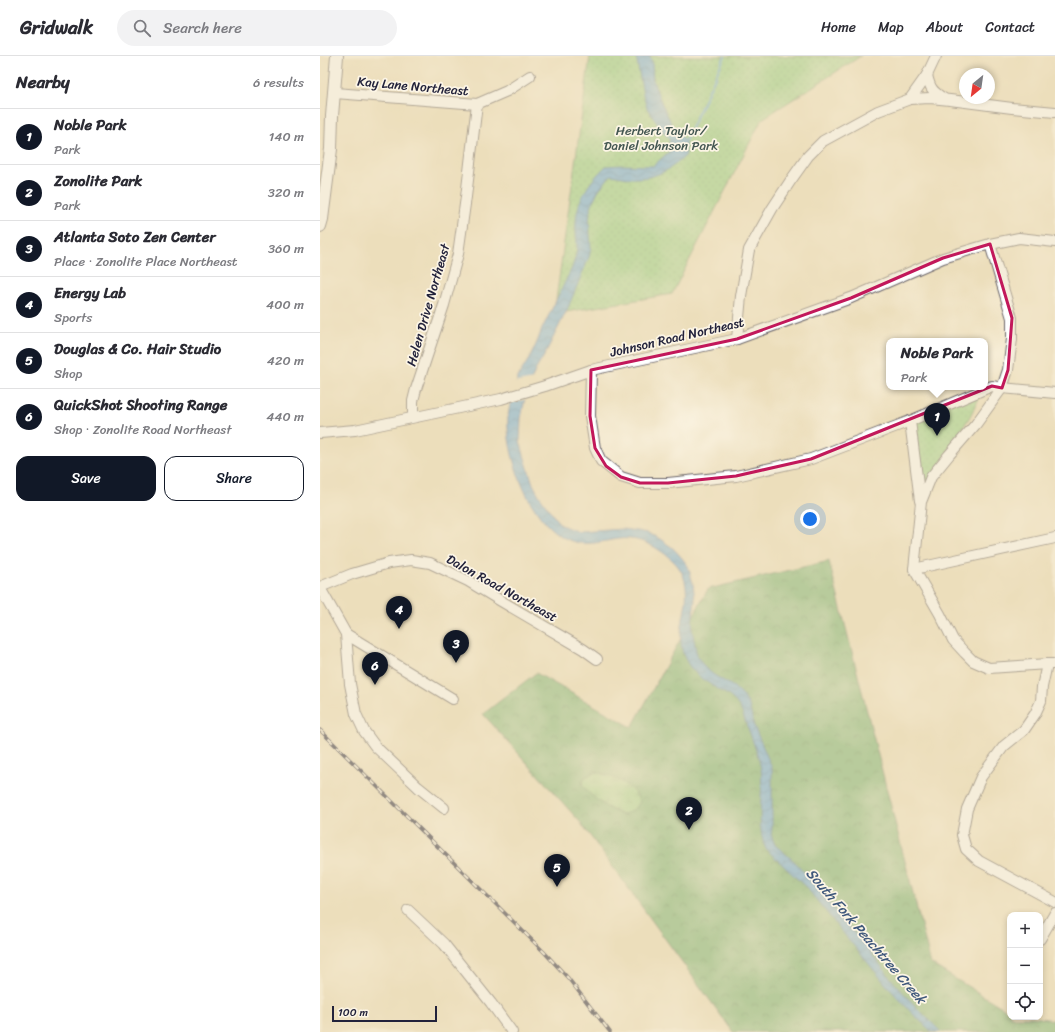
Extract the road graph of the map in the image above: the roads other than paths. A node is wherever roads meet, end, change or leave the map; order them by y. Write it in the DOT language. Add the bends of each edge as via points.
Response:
graph roads {
  1 [pos="337,56"];
  2 [pos="936,56"];
  3 [pos="530,76"];
  4 [pos="927,76"];
  5 [pos="335,93"];
  6 [pos="910,99"];
  7 [pos="944,99"];
  8 [pos="477,104"];
  9 [pos="1055,112"];
  10 [pos="320,226"];
  11 [pos="1055,242"];
  12 [pos="990,244"];
  13 [pos="737,339"];
  14 [pos="591,370"];
  15 [pos="988,388"];
  16 [pos="1002,388"];
  17 [pos="983,390"];
  18 [pos="1055,393"];
  19 [pos="413,418"];
  20 [pos="910,421"];
  21 [pos="320,433"];
  22 [pos="920,502"];
  23 [pos="1055,538"];
  24 [pos="914,569"];
  25 [pos="320,588"];
  26 [pos="346,634"];
  27 [pos="597,659"];
  28 [pos="1051,664"];
  29 [pos="453,699"];
  30 [pos="444,808"];
  31 [pos="1055,902"];
  32 [pos="408,910"];
  33 [pos="1055,913"];
  34 [pos="1043,934"];
  35 [pos="512,1032"];
  1 -- 5 [label="main road"];
  2 -- 4 [label="street"];
  3 -- 8 [label="street, Kay Lane Northeast" via="507,91"];
  4 -- 6 [label="street"];
  4 -- 7 [label="street" via="934,92"];
  5 -- 8 [label="street, Kay Lane Northeast"];
  5 -- 10 [label="main road" via="332,150"];
  6 -- 7 [label="street"];
  6 -- 13 [label="street" via="878,111 823,141 808,156 772,209 749,250"];
  7 -- 9 [label="street"];
  8 -- 19 [label="street, Helen Drive Northeast" via="458,254 416,389"];
  11 -- 12 [label="street, Johnson Road Northeast" via="1020,238"];
  12 -- 13 [label="street, Johnson Road Northeast" via="943,258 851,298"];
  12 -- 16 [label="street" via="1012,318 1008,370"];
  13 -- 14 [label="street, Johnson Road Northeast"];
  14 -- 19 [label="street, Johnson Road Northeast" via="501,400"];
  14 -- 20 [label="street" via="590,416 595,448 601,461 620,477 640,483 668,483 736,476 811,459"];
  15 -- 16 [label="street"];
  16 -- 18 [label="street"];
  16 -- 22 [label="street" via="976,424 931,477"];
  17 -- 20 [label="street"];
  19 -- 21 [label="street, Johnson Road Northeast" via="355,430"];
  20 -- 22 [label="street"];
  22 -- 24 [label="street"];
  23 -- 24 [label="street"];
  24 -- 28 [label="street" via="953,640 973,661 989,668"];
  25 -- 26 [label="street"];
  25 -- 27 [label="street, Dalon Road Northeast" via="352,574 389,563 412,560 430,563 468,581"];
  26 -- 29 [label="street"];
  26 -- 30 [label="street" via="350,684 356,714 364,731 395,766"];
  28 -- 31 [label="street" via="1042,687 1041,703 1035,714 1024,730 1004,746 981,777 967,809 962,835 966,849 979,862"];
  32 -- 35 [label="street" via="444,944"];
  33 -- 34 [label="street"];
}
